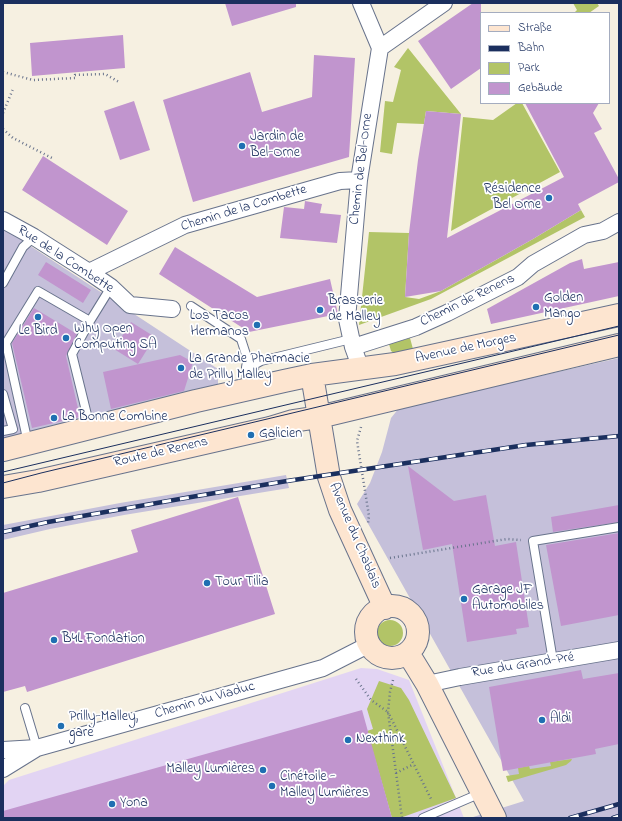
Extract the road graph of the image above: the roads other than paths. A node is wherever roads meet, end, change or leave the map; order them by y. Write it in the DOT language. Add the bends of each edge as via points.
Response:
graph roads {
  1 [pos="361,3"];
  2 [pos="444,3"];
  3 [pos="380,48"];
  4 [pos="359,180"];
  5 [pos="3,220"];
  6 [pos="619,222"];
  7 [pos="34,237"];
  8 [pos="89,272"];
  9 [pos="3,283"];
  10 [pos="111,287"];
  11 [pos="191,306"];
  12 [pos="172,309"];
  13 [pos="619,315"];
  14 [pos="90,321"];
  15 [pos="352,343"];
  16 [pos="619,345"];
  17 [pos="250,367"];
  18 [pos="361,369"];
  19 [pos="312,375"];
  20 [pos="251,389"];
  21 [pos="3,394"];
  22 [pos="318,417"];
  23 [pos="90,428"];
  24 [pos="3,431"];
  25 [pos="28,444"];
  26 [pos="3,450"];
  27 [pos="3,487"];
  28 [pos="619,527"];
  29 [pos="385,608"];
  30 [pos="370,644"];
  31 [pos="619,650"];
  32 [pos="408,653"];
  33 [pos="553,661"];
  34 [pos="427,684"];
  35 [pos="25,708"];
  36 [pos="37,748"];
  37 [pos="3,750"];
  38 [pos="3,769"];
  39 [pos="483,793"];
  40 [pos="423,818"];
  41 [pos="495,818"];
  1 -- 3 [label="street"];
  2 -- 3 [label="street"];
  3 -- 4 [label="street, Chemin de Bel-Orne"];
  4 -- 8 [label="street, Chemin de la Combette" via="340,181 185,225"];
  4 -- 15 [label="street, Chemin de Bel-Orne" via="347,319"];
  5 -- 7 [label="street, Rue de la Combette"];
  6 -- 15 [label="street, Chemin de Renens" via="603,231 584,235 533,264 518,278 446,313 416,326"];
  7 -- 8 [label="street, Rue de la Combette"];
  7 -- 9 [label="lane" via="24,247"];
  8 -- 10 [label="street, Rue de la Combette"];
  10 -- 12 [label="street, Rue de la Combette" via="130,305"];
  10 -- 14 [label="lane"];
  11 -- 17 [label="lane" via="241,339"];
  13 -- 18 [label="main road, Avenue de Morges"];
  14 -- 23 [label="lane" via="72,354"];
  14 -- 25 [label="lane" via="38,291 6,343"];
  15 -- 17 [label="lane, Chemin de Renens" via="261,361"];
  15 -- 18 [label="street"];
  16 -- 22 [label="main road"];
  17 -- 20 [label="street"];
  18 -- 19 [label="main road, Avenue de Morges"];
  19 -- 20 [label="main road"];
  19 -- 22 [label="main road, Avenue du Chablais"];
  20 -- 23 [label="main road"];
  21 -- 24 [label="lane" via="13,428"];
  22 -- 27 [label="main road, Route de Renens"];
  22 -- 29 [label="main road, Avenue du Chablais" via="329,476 340,510"];
  23 -- 25 [label="main road"];
  25 -- 26 [label="main road"];
  28 -- 33 [label="lane" via="533,540"];
  29 -- 30 [label="main road" via="377,612 369,622 367,638"];
  29 -- 32 [label="main road" via="402,608 416,621 417,639"];
  30 -- 32 [label="main road" via="379,654 386,657 393,658"];
  30 -- 36 [label="street, Chemin du Viaduc" via="323,668 304,674"];
  31 -- 33 [label="street, Rue du Grand-Pré"];
  32 -- 34 [label="main road"];
  33 -- 34 [label="street, Rue du Grand-Pré"];
  34 -- 39 [label="main road"];
  35 -- 36 [label="lane"];
  36 -- 37 [label="street, Chemin du Viaduc"];
  36 -- 38 [label="street, Chemin du Viaduc"];
  39 -- 40 [label="lane"];
  39 -- 41 [label="main road"];
}
